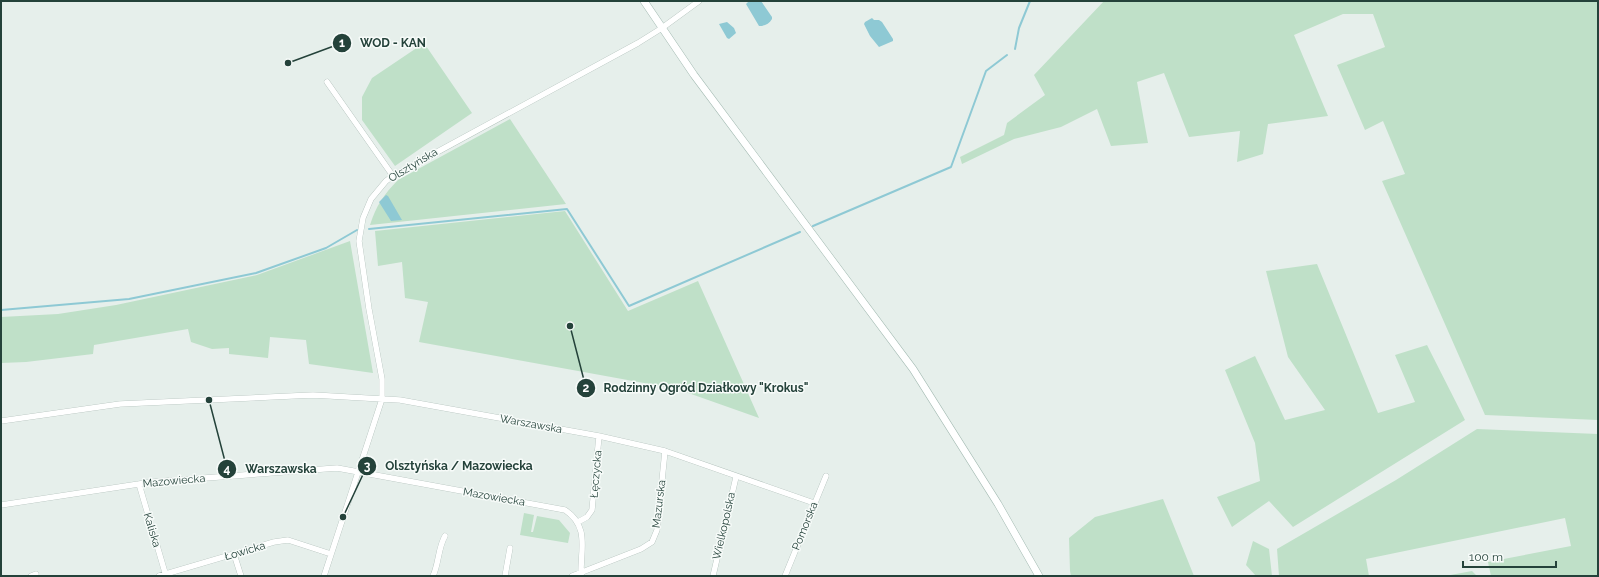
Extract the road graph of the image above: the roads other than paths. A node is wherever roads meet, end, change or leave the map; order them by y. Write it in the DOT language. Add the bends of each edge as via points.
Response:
graph roads {
  1 [pos="644,1"];
  2 [pos="697,3"];
  3 [pos="662,28"];
  4 [pos="327,82"];
  5 [pos="393,176"];
  6 [pos="382,399"];
  7 [pos="1,421"];
  8 [pos="599,436"];
  9 [pos="665,451"];
  10 [pos="358,472"];
  11 [pos="736,476"];
  12 [pos="826,476"];
  13 [pos="139,484"];
  14 [pos="814,503"];
  15 [pos="1,505"];
  16 [pos="578,522"];
  17 [pos="445,536"];
  18 [pos="510,548"];
  19 [pos="234,554"];
  20 [pos="331,554"];
  21 [pos="582,574"];
  22 [pos="166,575"];
  23 [pos="159,576"];
  24 [pos="241,576"];
  25 [pos="324,576"];
  26 [pos="433,576"];
  27 [pos="505,576"];
  28 [pos="572,576"];
  29 [pos="713,576"];
  30 [pos="785,576"];
  31 [pos="1039,576"];
  1 -- 3 [label="main road"];
  2 -- 3 [label="street, Olsztyńska"];
  3 -- 5 [label="street, Olsztyńska"];
  3 -- 31 [label="main road" via="694,76 912,369 998,504"];
  4 -- 5 [label="street"];
  5 -- 6 [label="street, Olsztyńska" via="379,189 366,210 359,241 382,379"];
  6 -- 7 [label="street, Warszawska" via="313,395 120,404"];
  6 -- 8 [label="street, Warszawska" via="400,400"];
  6 -- 10 [label="street, Olsztyńska"];
  8 -- 9 [label="street, Warszawska"];
  8 -- 16 [label="street, Łęczycka" via="592,510 587,517"];
  9 -- 11 [label="street, Warszawska"];
  9 -- 21 [label="street, Mazurska" via="657,530 652,542"];
  10 -- 13 [label="street, Mazowiecka" via="337,468"];
  10 -- 16 [label="street, Mazowiecka" via="565,510"];
  10 -- 20 [label="street, Olsztyńska"];
  11 -- 14 [label="street, Warszawska"];
  11 -- 29 [label="street, Wielkopolska"];
  12 -- 14 [label="street, Pomorska"];
  13 -- 15 [label="street, Mazowiecka"];
  13 -- 22 [label="street, Kaliska"];
  14 -- 30 [label="street, Pomorska"];
  16 -- 21 [label="street" via="582,531"];
  17 -- 26 [label="street" via="441,542"];
  18 -- 27 [label="street"];
  19 -- 20 [label="street, Łowicka" via="288,540"];
  19 -- 22 [label="street, Łowicka"];
  19 -- 24 [label="street"];
  20 -- 25 [label="street, Olsztyńska"];
  21 -- 28 [label="street, Mazurska"];
  22 -- 23 [label="street, Łowicka"];
}
